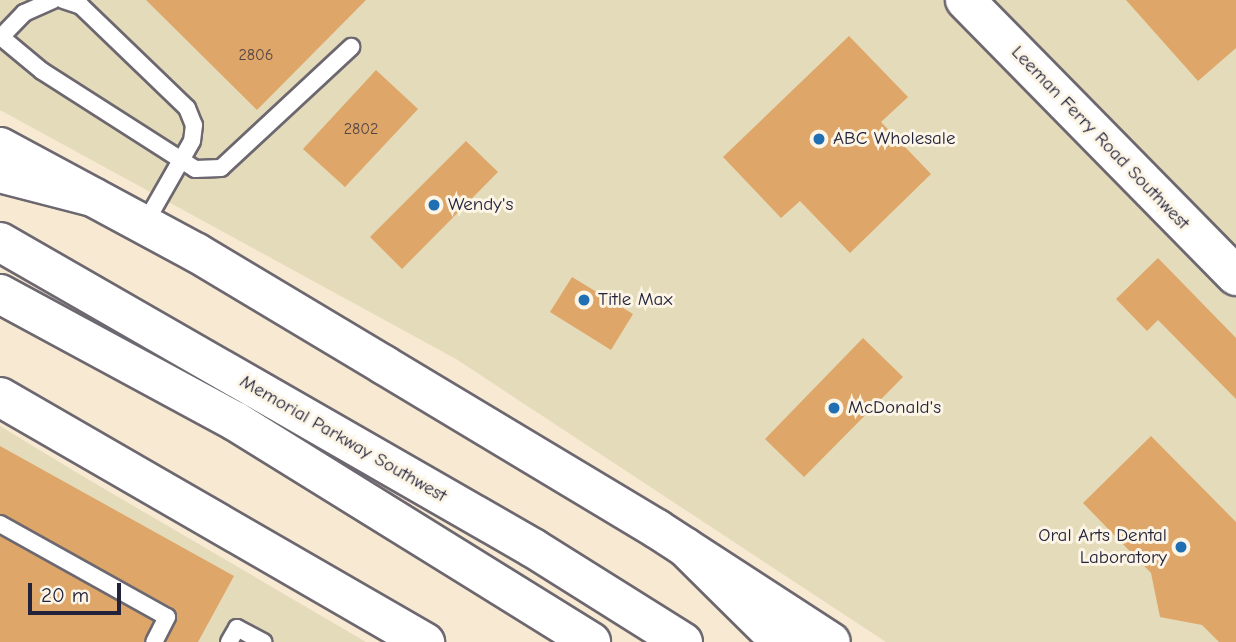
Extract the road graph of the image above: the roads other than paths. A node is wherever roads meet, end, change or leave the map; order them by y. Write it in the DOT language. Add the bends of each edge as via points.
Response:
graph roads {
  1 [pos="53,0"];
  2 [pos="63,0"];
  3 [pos="965,0"];
  4 [pos="1,38"];
  5 [pos="351,47"];
  6 [pos="0,147"];
  7 [pos="180,163"];
  8 [pos="0,173"];
  9 [pos="93,197"];
  10 [pos="144,225"];
  11 [pos="0,242"];
  12 [pos="1236,276"];
  13 [pos="0,294"];
  14 [pos="0,397"];
  15 [pos="0,524"];
  16 [pos="685,547"];
  17 [pos="154,642"];
  18 [pos="229,642"];
  19 [pos="263,642"];
  20 [pos="425,642"];
  21 [pos="592,642"];
  22 [pos="683,642"];
  23 [pos="781,642"];
  24 [pos="831,642"];
  1 -- 4 [label="lane" via="24,13"];
  2 -- 7 [label="lane" via="81,6 187,108 194,125 192,141"];
  3 -- 12 [label="main road, Leeman Ferry Road Southwest"];
  4 -- 7 [label="lane"];
  5 -- 7 [label="lane" via="221,168 195,169"];
  6 -- 9 [label="main road"];
  7 -- 10 [label="lane"];
  8 -- 9 [label="main road"];
  9 -- 10 [label="main road"];
  10 -- 16 [label="main road"];
  11 -- 22 [label="main road, Memorial Parkway Southwest" via="521,541"];
  13 -- 21 [label="main road, Memorial Parkway Southwest" via="235,421"];
  14 -- 20 [label="main road"];
  15 -- 17 [label="lane" via="167,617"];
  16 -- 23 [label="main road"];
  16 -- 24 [label="main road"];
  18 -- 19 [label="lane" via="237,628"];
}
